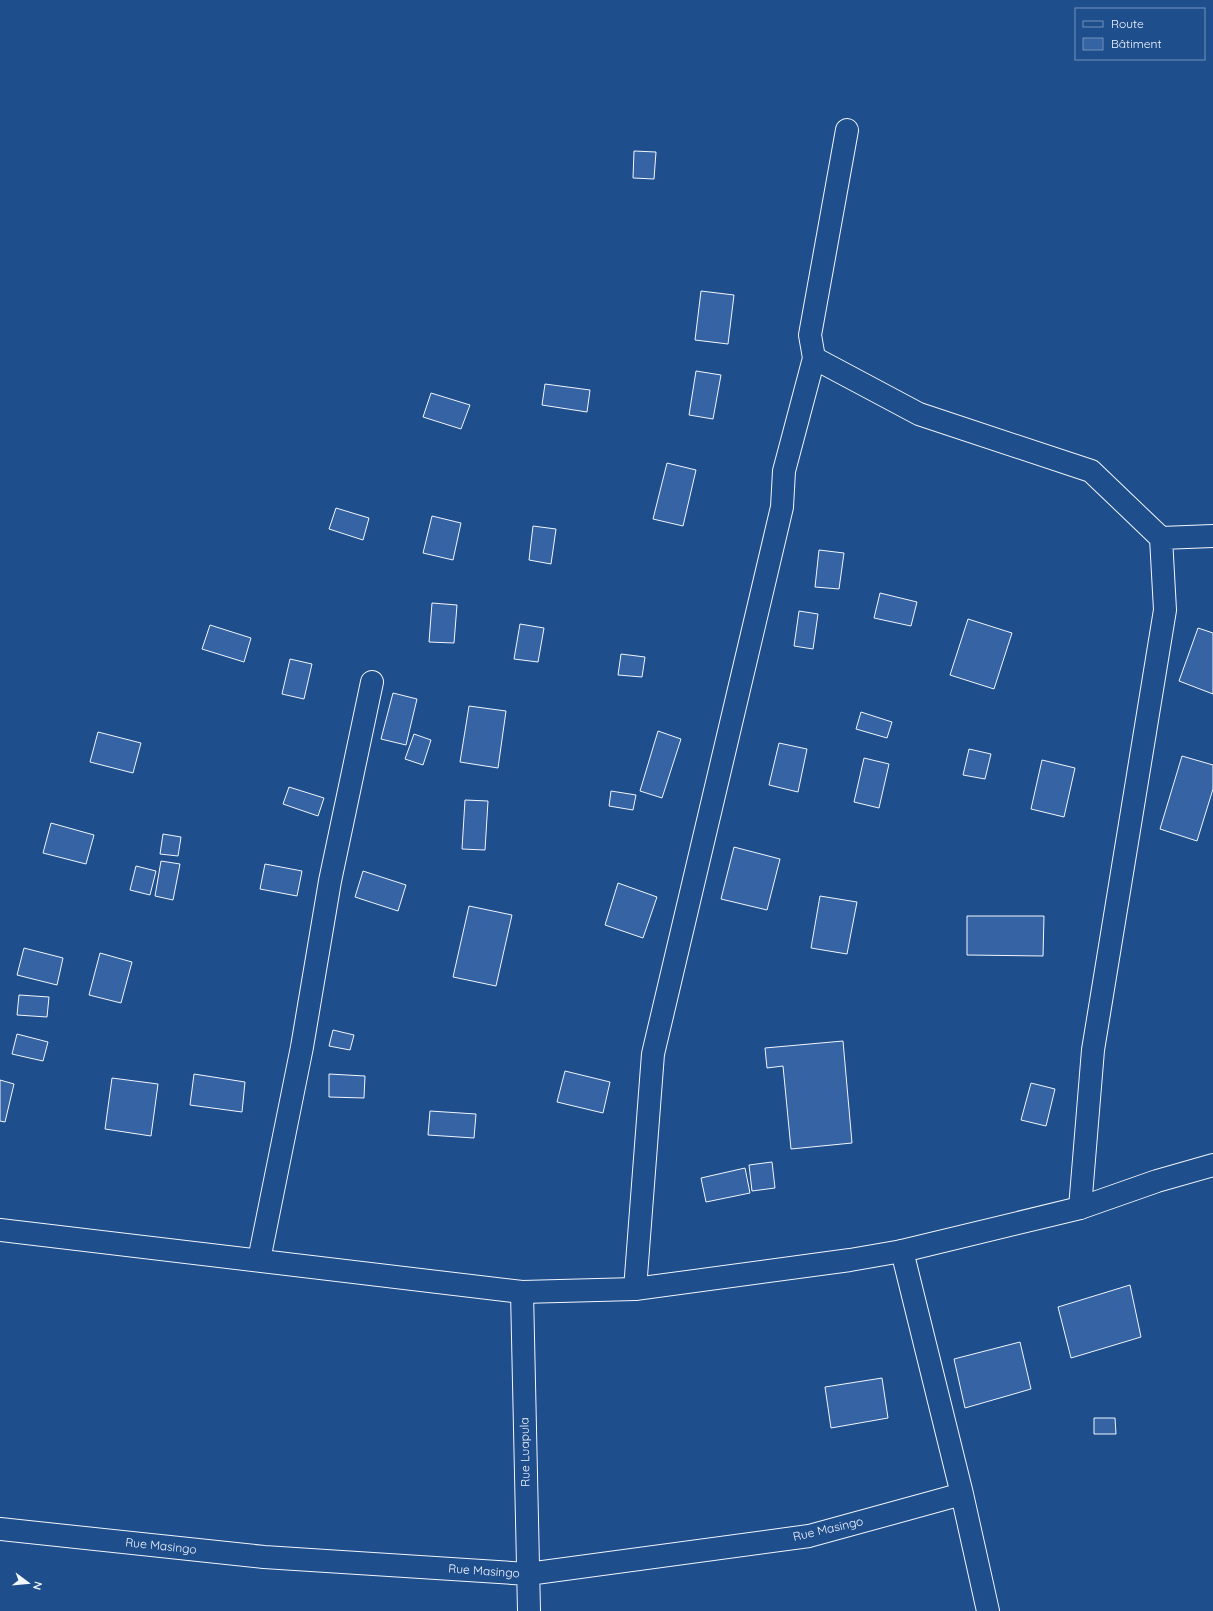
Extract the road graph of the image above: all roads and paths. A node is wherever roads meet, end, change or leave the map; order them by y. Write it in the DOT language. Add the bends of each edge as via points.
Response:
graph roads {
  1 [pos="847,130"];
  2 [pos="814,358"];
  3 [pos="1213,536"];
  4 [pos="1161,538"];
  5 [pos="372,682"];
  6 [pos="1213,1165"];
  7 [pos="1080,1208"];
  8 [pos="0,1230"];
  9 [pos="902,1251"];
  10 [pos="259,1260"];
  11 [pos="635,1290"];
  12 [pos="522,1292"];
  13 [pos="962,1494"];
  14 [pos="0,1529"];
  15 [pos="528,1574"];
  16 [pos="529,1611"];
  17 [pos="988,1611"];
  1 -- 2 [label="street" via="810,335"];
  2 -- 4 [label="street" via="919,414 1091,471"];
  2 -- 11 [label="street" via="784,471 782,507 653,1054"];
  3 -- 4 [label="street"];
  4 -- 7 [label="street" via="1165,610 1093,1050"];
  5 -- 10 [label="street" via="330,881 302,1047"];
  6 -- 7 [label="street" via="1157,1181"];
  7 -- 9 [label="street"];
  8 -- 10 [label="street"];
  9 -- 11 [label="street"];
  9 -- 13 [label="street"];
  10 -- 12 [label="street"];
  11 -- 12 [label="street"];
  12 -- 15 [label="street, Rue Luapula"];
  13 -- 15 [label="street, Rue Masingo" via="809,1536"];
  13 -- 17 [label="street"];
  14 -- 15 [label="street, Rue Masingo" via="264,1557"];
  15 -- 16 [label="street, Rue Luapula"];
}
